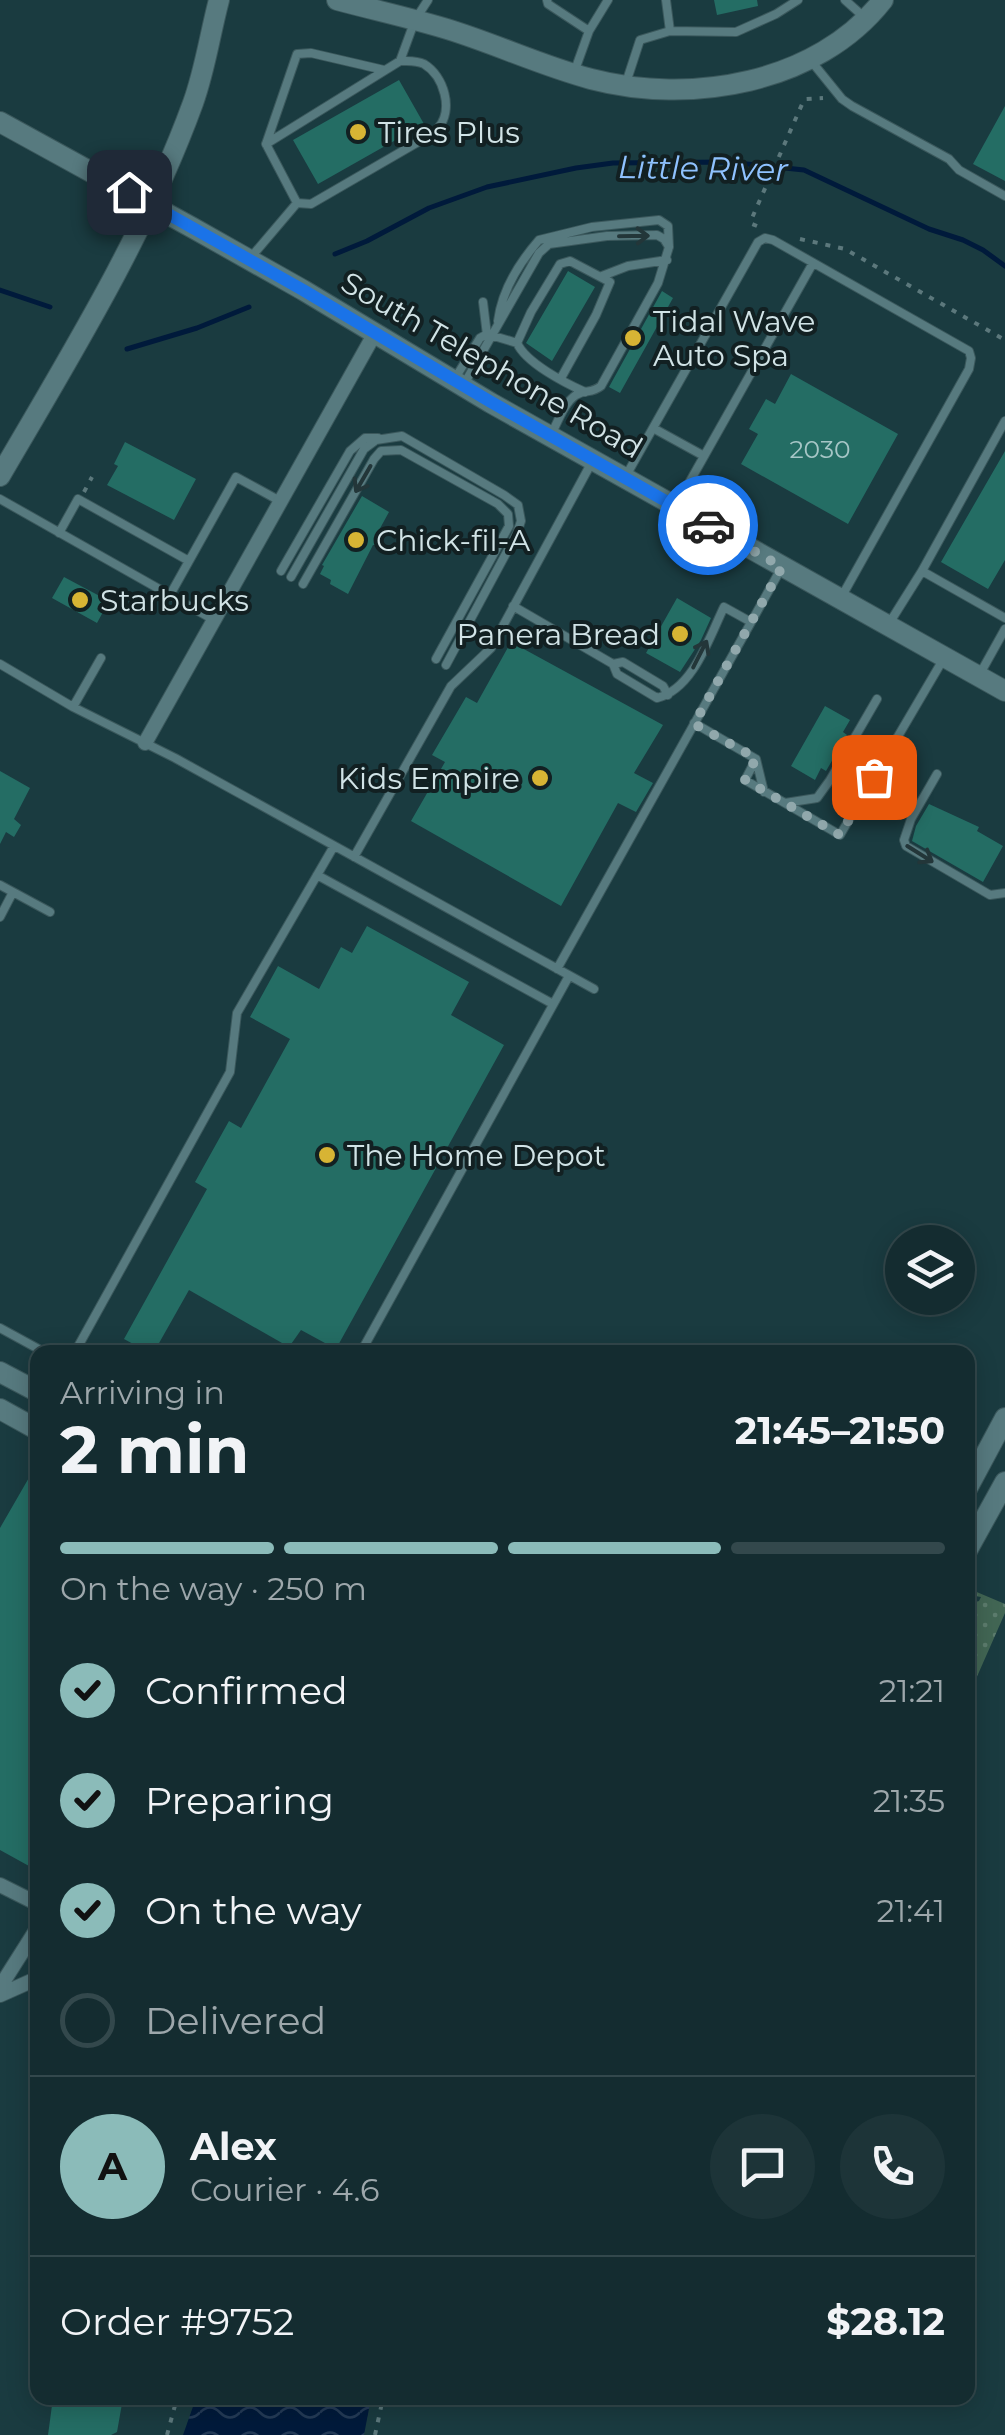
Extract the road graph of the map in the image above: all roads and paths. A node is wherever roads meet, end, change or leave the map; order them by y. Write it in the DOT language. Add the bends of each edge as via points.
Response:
graph roads {
  1 [pos="220,0"];
  2 [pos="337,0"];
  3 [pos="428,0"];
  4 [pos="547,0"];
  5 [pos="608,0"];
  6 [pos="666,0"];
  7 [pos="798,0"];
  8 [pos="845,0"];
  9 [pos="883,0"];
  10 [pos="866,18"];
  11 [pos="415,20"];
  12 [pos="589,31"];
  13 [pos="670,31"];
  14 [pos="809,58"];
  15 [pos="400,62"];
  16 [pos="384,70"];
  17 [pos="573,74"];
  18 [pos="625,86"];
  19 [pos="834,90"];
  20 [pos="0,122"];
  21 [pos="266,144"];
  22 [pos="1005,196"];
  23 [pos="150,204"];
  24 [pos="297,204"];
  25 [pos="770,230"];
  26 [pos="787,236"];
  27 [pos="669,247"];
  28 [pos="249,260"];
  29 [pos="667,260"];
  30 [pos="813,262"];
  31 [pos="602,276"];
  32 [pos="483,302"];
  33 [pos="492,332"];
  34 [pos="375,333"];
  35 [pos="1005,340"];
  36 [pos="517,343"];
  37 [pos="561,378"];
  38 [pos="458,383"];
  39 [pos="571,384"];
  40 [pos="584,392"];
  41 [pos="564,411"];
  42 [pos="1005,422"];
  43 [pos="653,428"];
  44 [pos="550,436"];
  45 [pos="387,438"];
  46 [pos="704,456"];
  47 [pos="594,460"];
  48 [pos="0,476"];
  49 [pos="625,478"];
  50 [pos="0,499"];
  51 [pos="280,501"];
  52 [pos="676,506"];
  53 [pos="58,533"];
  54 [pos="189,562"];
  55 [pos="782,567"];
  56 [pos="922,571"];
  57 [pos="281,572"];
  58 [pos="291,577"];
  59 [pos="303,584"];
  60 [pos="170,595"];
  61 [pos="840,599"];
  62 [pos="513,606"];
  63 [pos="1005,618"];
  64 [pos="214,620"];
  65 [pos="751,622"];
  66 [pos="888,626"];
  67 [pos="1005,629"];
  68 [pos="944,657"];
  69 [pos="102,658"];
  70 [pos="436,659"];
  71 [pos="0,664"];
  72 [pos="446,665"];
  73 [pos="979,676"];
  74 [pos="1005,691"];
  75 [pos="877,699"];
  76 [pos="74,707"];
  77 [pos="694,724"];
  78 [pos="144,743"];
  79 [pos="756,758"];
  80 [pos="937,774"];
  81 [pos="764,792"];
  82 [pos="785,804"];
  83 [pos="334,846"];
  84 [pos="354,857"];
  85 [pos="317,874"];
  86 [pos="0,885"];
  87 [pos="13,892"];
  88 [pos="1005,893"];
  89 [pos="50,912"];
  90 [pos="0,917"];
  91 [pos="557,969"];
  92 [pos="569,976"];
  93 [pos="594,989"];
  94 [pos="553,1004"];
  95 [pos="0,1328"];
  96 [pos="31,1345"];
  97 [pos="79,1345"];
  98 [pos="365,1345"];
  99 [pos="0,1372"];
  100 [pos="30,1388"];
  101 [pos="0,1409"];
  102 [pos="1005,1418"];
  103 [pos="30,1423"];
  104 [pos="975,1474"];
  105 [pos="1005,1482"];
  106 [pos="975,1536"];
  107 [pos="0,1885"];
  108 [pos="30,1900"];
  109 [pos="30,1940"];
  110 [pos="30,1982"];
  111 [pos="0,1987"];
  112 [pos="0,1995"];
  113 [pos="175,2405"];
  114 [pos="381,2405"];
  115 [pos="167,2435"];
  116 [pos="375,2435"];
  1 -- 23 [label="main road" via="198,86"];
  2 -- 11 [label="main road"];
  3 -- 11 [label="lane"];
  4 -- 12 [label="lane"];
  5 -- 12 [label="lane"];
  6 -- 13 [label="lane"];
  7 -- 13 [label="lane" via="736,32"];
  8 -- 10 [label="lane"];
  9 -- 10 [label="main road"];
  10 -- 14 [label="main road"];
  11 -- 15 [label="lane"];
  11 -- 17 [label="main road"];
  12 -- 17 [label="lane"];
  13 -- 18 [label="lane" via="640,40"];
  14 -- 18 [label="main road" via="733,85"];
  14 -- 19 [label="lane"];
  15 -- 16 [label="lane"];
  15 -- 24 [label="lane" via="424,64 442,85 440,127 311,204"];
  16 -- 21 [label="lane"];
  16 -- 21 [label="lane" via="297,54"];
  17 -- 18 [label="main road"];
  19 -- 22 [label="lane"];
  19 -- 25 [label="path" via="806,98 794,120 752,218"];
  20 -- 23 [label="main road, South Telephone Road"];
  21 -- 24 [label="lane"];
  23 -- 28 [label="main road, South Telephone Road"];
  23 -- 48 [label="main road"];
  24 -- 28 [label="lane"];
  26 -- 35 [label="path" via="845,250"];
  27 -- 29 [label="lane"];
  33 -- 27 [label="lane, one-way" via="550,244 657,235"];
  27 -- 33 [label="lane" via="668,226 659,220 592,226 539,240 512,278"];
  28 -- 34 [label="main road, South Telephone Road"];
  29 -- 31 [label="lane"];
  29 -- 40 [label="lane" via="601,386"];
  30 -- 43 [label="lane" via="774,240 758,242"];
  30 -- 46 [label="lane"];
  30 -- 61 [label="lane" via="969,350 971,358"];
  31 -- 36 [label="lane" via="570,261 560,264"];
  31 -- 37 [label="lane" via="610,282 607,292"];
  32 -- 33 [label="lane"];
  33 -- 36 [label="lane"];
  33 -- 38 [label="lane"];
  33 -- 38 [label="lane" via="480,338"];
  34 -- 38 [label="main road, South Telephone Road"];
  34 -- 51 [label="street"];
  36 -- 37 [label="lane" via="537,366"];
  37 -- 39 [label="lane"];
  38 -- 44 [label="main road, South Telephone Road"];
  39 -- 40 [label="lane"];
  39 -- 41 [label="lane"];
  40 -- 41 [label="lane"];
  41 -- 44 [label="lane"];
  42 -- 56 [label="lane"];
  43 -- 46 [label="lane"];
  43 -- 49 [label="lane"];
  44 -- 47 [label="main road, South Telephone Road"];
  45 -- 57 [label="lane" via="365,438 350,451"];
  45 -- 58 [label="lane" via="364,450"];
  45 -- 72 [label="lane" via="402,436 518,506 517,533"];
  46 -- 52 [label="lane"];
  47 -- 49 [label="main road, South Telephone Road"];
  47 -- 62 [label="lane"];
  49 -- 52 [label="main road, South Telephone Road"];
  50 -- 53 [label="lane"];
  51 -- 54 [label="lane" via="236,478"];
  51 -- 64 [label="street"];
  52 -- 55 [label="main road, South Telephone Road"];
  53 -- 54 [label="lane" via="78,499"];
  53 -- 60 [label="lane"];
  54 -- 60 [label="lane"];
  55 -- 61 [label="main road, South Telephone Road"];
  55 -- 65 [label="lane"];
  56 -- 63 [label="lane"];
  56 -- 66 [label="lane"];
  70 -- 59 [label="lane, one-way" via="509,526 508,514 484,496 401,450 381,450"];
  60 -- 64 [label="lane"];
  61 -- 66 [label="main road, South Telephone Road"];
  62 -- 65 [label="lane, one-way" via="614,664 617,674 657,698 676,690 692,669 724,608"];
  62 -- 84 [label="lane" via="491,648 451,686"];
  64 -- 78 [label="street"];
  65 -- 77 [label="lane"];
  66 -- 68 [label="main road, South Telephone Road"];
  67 -- 73 [label="lane"];
  68 -- 73 [label="main road, South Telephone Road"];
  68 -- 82 [label="lane" via="840,835"];
  69 -- 76 [label="lane"];
  71 -- 76 [label="lane"];
  73 -- 74 [label="main road, South Telephone Road"];
  75 -- 82 [label="lane" via="817,798"];
  76 -- 78 [label="lane"];
  77 -- 79 [label="lane"];
  77 -- 91 [label="lane"];
  78 -- 83 [label="lane"];
  79 -- 81 [label="lane"];
  79 -- 81 [label="lane" via="745,780"];
  80 -- 88 [label="lane, one-way" via="911,819 906,846 990,895"];
  81 -- 82 [label="lane"];
  83 -- 84 [label="lane"];
  83 -- 85 [label="lane"];
  84 -- 91 [label="lane"];
  85 -- 94 [label="lane"];
  85 -- 97 [label="lane" via="237,1012 230,1072"];
  86 -- 87 [label="lane"];
  87 -- 89 [label="lane"];
  87 -- 90 [label="lane"];
  91 -- 92 [label="lane"];
  92 -- 93 [label="lane"];
  92 -- 94 [label="lane"];
  94 -- 98 [label="lane"];
  95 -- 96 [label="lane"];
  99 -- 100 [label="main road"];
  101 -- 103 [label="main road"];
  102 -- 104 [label="main road"];
  105 -- 106 [label="main road"];
  107 -- 108 [label="street"];
  109 -- 111 [label="street"];
  110 -- 112 [label="street"];
  113 -- 115 [label="path"];
  114 -- 116 [label="path"];
}
